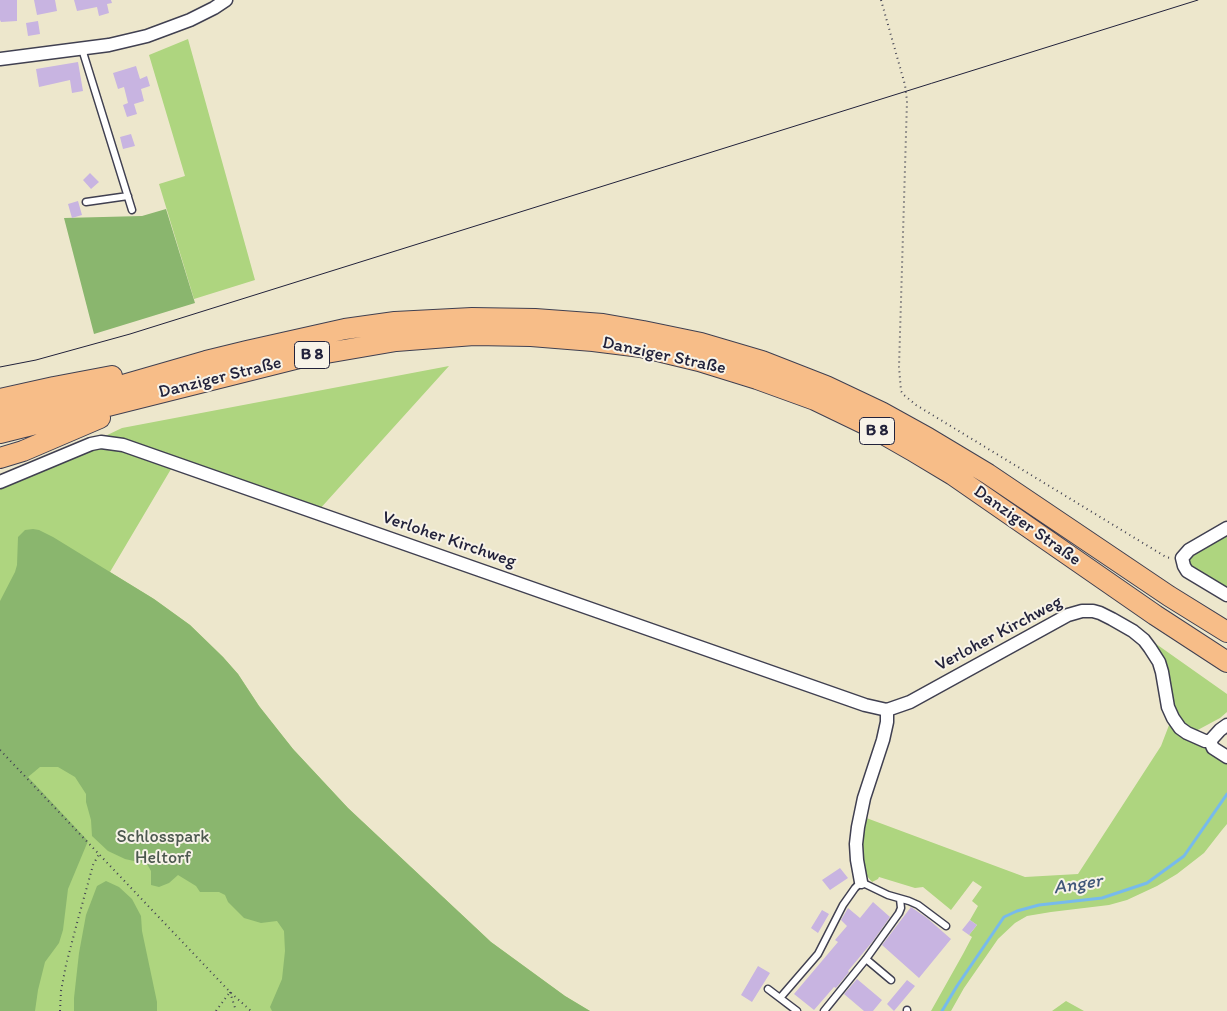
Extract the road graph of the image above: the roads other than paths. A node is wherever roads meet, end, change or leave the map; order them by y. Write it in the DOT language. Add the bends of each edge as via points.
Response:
graph roads {
  1 [pos="226,0"];
  2 [pos="82,49"];
  3 [pos="0,59"];
  4 [pos="128,196"];
  5 [pos="86,202"];
  6 [pos="132,210"];
  7 [pos="206,361"];
  8 [pos="153,394"];
  9 [pos="0,399"];
  10 [pos="0,417"];
  11 [pos="0,433"];
  12 [pos="0,458"];
  13 [pos="0,482"];
  14 [pos="1227,528"];
  15 [pos="1227,595"];
  16 [pos="1227,632"];
  17 [pos="1227,662"];
  18 [pos="887,710"];
  19 [pos="1227,725"];
  20 [pos="1210,741"];
  21 [pos="1227,758"];
  22 [pos="861,882"];
  23 [pos="900,899"];
  24 [pos="946,926"];
  25 [pos="866,958"];
  26 [pos="891,980"];
  27 [pos="768,989"];
  28 [pos="780,998"];
  29 [pos="797,1011"];
  30 [pos="824,1011"];
  1 -- 2 [label="street" via="190,20 147,36"];
  2 -- 3 [label="street"];
  2 -- 4 [label="lane"];
  4 -- 5 [label="lane"];
  4 -- 6 [label="lane"];
  7 -- 9 [label="highway" via="194,357"];
  7 -- 10 [label="highway, Danziger Straße / B 8"];
  7 -- 16 [label="highway, Danziger Straße / B 8" via="345,330 395,322 472,318 603,324 701,343 762,361 881,412 981,470"];
  8 -- 11 [label="highway, Danziger Straße / B 8"];
  8 -- 12 [label="highway" via="140,406 99,418"];
  8 -- 17 [label="highway, Danziger Straße / B 8" via="303,357 396,341 474,335 593,340 699,360 815,400 913,451"];
  13 -- 18 [label="street, Verloher Kirchweg" via="92,444 123,445"];
  14 -- 15 [label="street" via="1189,550 1182,558 1187,571"];
  18 -- 20 [label="street, Verloher Kirchweg" via="910,702 1068,615 1087,611 1112,619 1144,640 1162,672 1173,718 1187,733"];
  18 -- 22 [label="street" via="883,740 858,827 856,844"];
  19 -- 20 [label="street"];
  20 -- 21 [label="street, Verloher Kirchweg" via="1213,748"];
  22 -- 23 [label="lane"];
  22 -- 28 [label="lane" via="842,905 818,954"];
  23 -- 24 [label="lane" via="918,905"];
  23 -- 25 [label="lane" via="899,913"];
  25 -- 26 [label="lane"];
  25 -- 30 [label="lane"];
  27 -- 28 [label="lane"];
  28 -- 29 [label="lane"];
}
